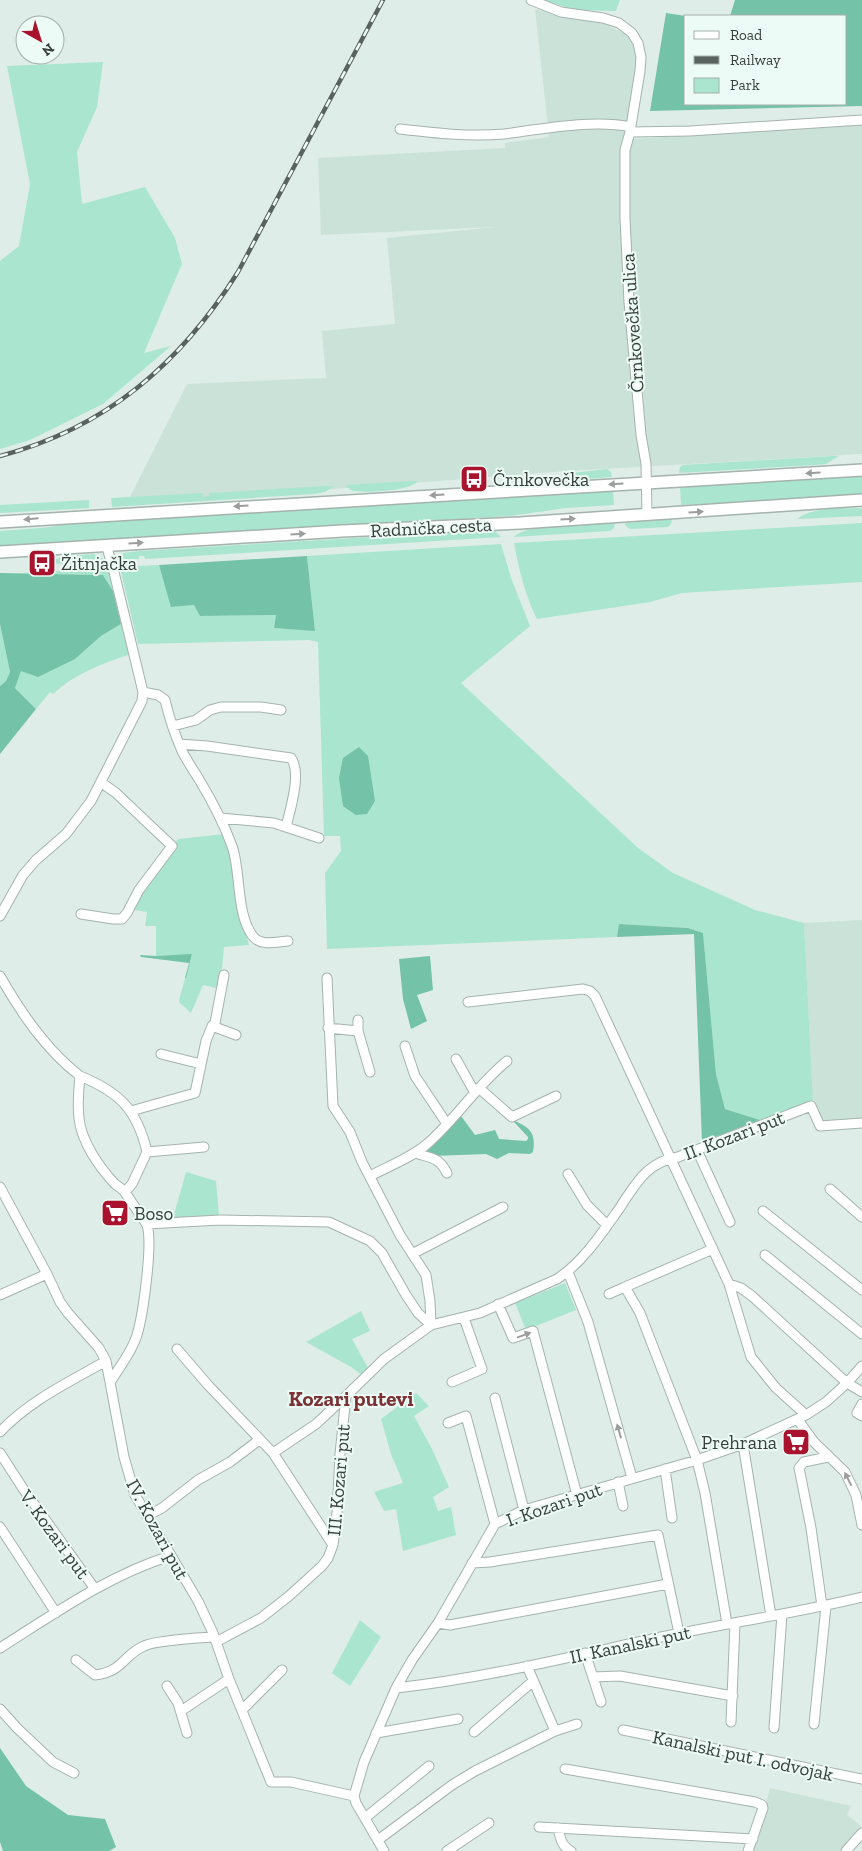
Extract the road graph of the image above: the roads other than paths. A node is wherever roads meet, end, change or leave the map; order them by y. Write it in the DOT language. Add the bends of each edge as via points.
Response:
graph roads {
  1 [pos="531,0"];
  2 [pos="862,120"];
  3 [pos="400,129"];
  4 [pos="630,129"];
  5 [pos="862,470"];
  6 [pos="645,483"];
  7 [pos="862,500"];
  8 [pos="647,514"];
  9 [pos="0,522"];
  10 [pos="106,545"];
  11 [pos="0,552"];
  12 [pos="143,692"];
  13 [pos="281,710"];
  14 [pos="173,726"];
  15 [pos="179,744"];
  16 [pos="102,782"];
  17 [pos="220,818"];
  18 [pos="286,827"];
  19 [pos="318,838"];
  20 [pos="81,914"];
  21 [pos="0,916"];
  22 [pos="288,941"];
  23 [pos="224,975"];
  24 [pos="0,976"];
  25 [pos="327,978"];
  26 [pos="468,1002"];
  27 [pos="358,1020"];
  28 [pos="212,1026"];
  29 [pos="328,1028"];
  30 [pos="358,1031"];
  31 [pos="236,1035"];
  32 [pos="405,1046"];
  33 [pos="161,1054"];
  34 [pos="456,1060"];
  35 [pos="508,1061"];
  36 [pos="201,1064"];
  37 [pos="370,1072"];
  38 [pos="80,1076"];
  39 [pos="477,1091"];
  40 [pos="556,1096"];
  41 [pos="131,1111"];
  42 [pos="862,1123"];
  43 [pos="447,1124"];
  44 [pos="204,1147"];
  45 [pos="696,1150"];
  46 [pos="147,1152"];
  47 [pos="415,1153"];
  48 [pos="672,1158"];
  49 [pos="447,1173"];
  50 [pos="568,1174"];
  51 [pos="370,1176"];
  52 [pos="0,1187"];
  53 [pos="830,1189"];
  54 [pos="125,1192"];
  55 [pos="503,1206"];
  56 [pos="763,1212"];
  57 [pos="862,1217"];
  58 [pos="730,1222"];
  59 [pos="147,1224"];
  60 [pos="607,1225"];
  61 [pos="712,1248"];
  62 [pos="412,1254"];
  63 [pos="765,1255"];
  64 [pos="568,1272"];
  65 [pos="47,1274"];
  66 [pos="729,1284"];
  67 [pos="625,1287"];
  68 [pos="862,1290"];
  69 [pos="609,1294"];
  70 [pos="0,1295"];
  71 [pos="498,1304"];
  72 [pos="464,1318"];
  73 [pos="431,1325"];
  74 [pos="862,1334"];
  75 [pos="177,1349"];
  76 [pos="106,1361"];
  77 [pos="862,1366"];
  78 [pos="111,1381"];
  79 [pos="452,1382"];
  80 [pos="847,1383"];
  81 [pos="862,1392"];
  82 [pos="346,1396"];
  83 [pos="495,1398"];
  84 [pos="862,1404"];
  85 [pos="862,1416"];
  86 [pos="802,1418"];
  87 [pos="448,1423"];
  88 [pos="0,1432"];
  89 [pos="259,1440"];
  90 [pos="743,1444"];
  91 [pos="0,1453"];
  92 [pos="273,1453"];
  93 [pos="828,1457"];
  94 [pos="697,1460"];
  95 [pos="664,1469"];
  96 [pos="632,1478"];
  97 [pos="618,1482"];
  98 [pos="577,1494"];
  99 [pos="623,1506"];
  100 [pos="524,1510"];
  101 [pos="147,1516"];
  102 [pos="672,1518"];
  103 [pos="495,1524"];
  104 [pos="862,1525"];
  105 [pos="0,1527"];
  106 [pos="332,1545"];
  107 [pos="170,1556"];
  108 [pos="472,1563"];
  109 [pos="668,1584"];
  110 [pos="95,1589"];
  111 [pos="862,1597"];
  112 [pos="824,1606"];
  113 [pos="56,1612"];
  114 [pos="782,1614"];
  115 [pos="771,1616"];
  116 [pos="438,1623"];
  117 [pos="731,1624"];
  118 [pos="679,1633"];
  119 [pos="215,1640"];
  120 [pos="0,1648"];
  121 [pos="585,1653"];
  122 [pos="76,1660"];
  123 [pos="527,1666"];
  124 [pos="282,1670"];
  125 [pos="593,1677"];
  126 [pos="229,1679"];
  127 [pos="532,1682"];
  128 [pos="167,1686"];
  129 [pos="396,1688"];
  130 [pos="733,1696"];
  131 [pos="601,1702"];
  132 [pos="0,1709"];
  133 [pos="242,1710"];
  134 [pos="181,1712"];
  135 [pos="458,1719"];
  136 [pos="731,1722"];
  137 [pos="577,1724"];
  138 [pos="814,1724"];
  139 [pos="774,1728"];
  140 [pos="623,1730"];
  141 [pos="555,1731"];
  142 [pos="474,1732"];
  143 [pos="187,1733"];
  144 [pos="376,1733"];
  145 [pos="429,1766"];
  146 [pos="566,1769"];
  147 [pos="74,1773"];
  148 [pos="862,1779"];
  149 [pos="354,1796"];
  150 [pos="365,1818"];
  151 [pos="489,1823"];
  152 [pos="539,1826"];
  153 [pos="558,1828"];
  154 [pos="862,1833"];
  155 [pos="753,1839"];
  156 [pos="378,1840"];
  157 [pos="384,1851"];
  158 [pos="447,1851"];
  159 [pos="571,1851"];
  160 [pos="748,1851"];
  161 [pos="846,1851"];
  1 -- 4 [label="street, Črnkovečka ulica" via="561,12 603,18 632,33 641,57"];
  2 -- 4 [label="street" via="690,131"];
  3 -- 4 [label="street" via="446,134 493,134 617,124"];
  4 -- 6 [label="street, Črnkovečka ulica" via="625,150 626,236"];
  5 -- 6 [label="main road, Radnička cesta, one-way"];
  6 -- 8 [label="street, Črnkovečka ulica"];
  6 -- 9 [label="main road, Radnička cesta, one-way"];
  8 -- 7 [label="main road, Radnička cesta, one-way"];
  10 -- 8 [label="main road, Radnička cesta, one-way"];
  10 -- 11 [label="main road, Radnička cesta"];
  10 -- 12 [label="street"];
  12 -- 14 [label="street" via="165,700"];
  12 -- 16 [label="street" via="142,701"];
  13 -- 14 [label="street" via="221,707 196,720"];
  14 -- 15 [label="street"];
  15 -- 17 [label="street"];
  15 -- 18 [label="street" via="291,758 294,762 294,792"];
  16 -- 20 [label="street" via="172,846 122,919"];
  16 -- 21 [label="street" via="80,818 23,875"];
  17 -- 18 [label="street"];
  17 -- 22 [label="street" via="233,848 240,899 249,930 259,942"];
  18 -- 19 [label="street"];
  23 -- 28 [label="street"];
  24 -- 38 [label="street" via="41,1039"];
  25 -- 29 [label="street"];
  26 -- 48 [label="street" via="583,989 590,991 600,1004"];
  27 -- 30 [label="street"];
  28 -- 31 [label="street"];
  28 -- 36 [label="street"];
  29 -- 30 [label="street"];
  29 -- 51 [label="street" via="333,1106 350,1132"];
  30 -- 37 [label="street"];
  32 -- 43 [label="street" via="415,1076"];
  33 -- 36 [label="street"];
  34 -- 39 [label="street"];
  35 -- 39 [label="street"];
  36 -- 41 [label="street" via="195,1093"];
  38 -- 41 [label="street" via="102,1085"];
  38 -- 54 [label="street" via="78,1116 81,1128 103,1169"];
  39 -- 40 [label="street" via="512,1117"];
  39 -- 43 [label="street"];
  41 -- 46 [label="street"];
  42 -- 45 [label="street, II. Kozari put" via="820,1126 812,1106"];
  43 -- 47 [label="street"];
  44 -- 46 [label="street"];
  45 -- 48 [label="street, II. Kozari put"];
  45 -- 58 [label="street"];
  46 -- 54 [label="street"];
  47 -- 49 [label="street" via="436,1159"];
  47 -- 51 [label="street"];
  48 -- 60 [label="street, III. Kozari put" via="663,1160 640,1176"];
  48 -- 61 [label="street, II. Kozari put"];
  50 -- 60 [label="street" via="587,1206"];
  51 -- 62 [label="street"];
  52 -- 65 [label="street, IV. Kozari put"];
  53 -- 57 [label="street"];
  54 -- 59 [label="street"];
  55 -- 62 [label="street"];
  56 -- 68 [label="street"];
  59 -- 73 [label="street" via="220,1220 329,1222 370,1241 382,1253 418,1314"];
  59 -- 78 [label="street" via="150,1243 137,1335 130,1353"];
  60 -- 64 [label="street, III. Kozari put"];
  61 -- 66 [label="street, II. Kozari put"];
  61 -- 67 [label="street"];
  62 -- 73 [label="street" via="426,1275"];
  63 -- 74 [label="street"];
  64 -- 71 [label="street, III. Kozari put"];
  96 -- 64 [label="street, one-way" via="588,1322"];
  65 -- 70 [label="street"];
  65 -- 76 [label="street, IV. Kozari put" via="60,1302"];
  66 -- 80 [label="street" via="752,1296"];
  66 -- 86 [label="street, II. Kozari put" via="751,1357"];
  67 -- 69 [label="street"];
  67 -- 94 [label="street" via="640,1313"];
  71 -- 72 [label="street, III. Kozari put"];
  71 -- 98 [label="street, one-way" via="513,1338 533,1331"];
  72 -- 73 [label="street, III. Kozari put"];
  72 -- 79 [label="street" via="482,1369"];
  73 -- 82 [label="street, III. Kozari put" via="384,1359"];
  75 -- 89 [label="street"];
  76 -- 78 [label="street, IV. Kozari put"];
  76 -- 88 [label="street" via="46,1396"];
  77 -- 80 [label="street, I. Kozari put"];
  78 -- 101 [label="street, IV. Kozari put" via="124,1457 135,1495"];
  80 -- 81 [label="street"];
  80 -- 86 [label="street, I. Kozari put"];
  82 -- 92 [label="street" via="316,1424"];
  82 -- 106 [label="street, III. Kozari put"];
  83 -- 100 [label="street"];
  84 -- 85 [label="street" via="857,1413"];
  86 -- 90 [label="street, I. Kozari put"];
  86 -- 93 [label="street, II. Kozari put" via="814,1442"];
  87 -- 103 [label="street" via="466,1416"];
  89 -- 92 [label="street"];
  89 -- 101 [label="street"];
  90 -- 94 [label="street, I. Kozari put"];
  90 -- 115 [label="street"];
  91 -- 110 [label="street, V. Kozari put"];
  92 -- 106 [label="street"];
  104 -- 93 [label="street, II. Kozari put, one-way" via="856,1495 849,1480"];
  93 -- 112 [label="street" via="804,1462 799,1468"];
  94 -- 95 [label="street, I. Kozari put"];
  94 -- 117 [label="street"];
  95 -- 96 [label="street, I. Kozari put"];
  95 -- 102 [label="street"];
  96 -- 97 [label="street, I. Kozari put"];
  97 -- 98 [label="street, I. Kozari put"];
  97 -- 99 [label="street"];
  98 -- 100 [label="street, I. Kozari put"];
  100 -- 103 [label="street, I. Kozari put"];
  101 -- 107 [label="street, IV. Kozari put"];
  103 -- 108 [label="street, I. Kozari put"];
  105 -- 113 [label="street"];
  106 -- 119 [label="street, III. Kozari put" via="322,1566 289,1596 261,1618"];
  107 -- 110 [label="street, V. Kozari put"];
  107 -- 119 [label="street, IV. Kozari put" via="198,1601"];
  108 -- 109 [label="street" via="654,1534 658,1535"];
  108 -- 116 [label="street, I. Kozari put"];
  109 -- 116 [label="street" via="450,1625"];
  109 -- 118 [label="street"];
  110 -- 113 [label="street, V. Kozari put"];
  111 -- 112 [label="street, II. Kanalski put"];
  112 -- 114 [label="street, II. Kanalski put"];
  112 -- 138 [label="street"];
  113 -- 120 [label="street, V. Kozari put"];
  114 -- 115 [label="street, II. Kanalski put"];
  114 -- 139 [label="street"];
  115 -- 117 [label="street, II. Kanalski put"];
  116 -- 129 [label="street, I. Kozari put"];
  117 -- 118 [label="street, II. Kanalski put"];
  117 -- 130 [label="street"];
  118 -- 121 [label="street, II. Kanalski put"];
  119 -- 122 [label="street" via="144,1646 107,1674 95,1675"];
  119 -- 126 [label="street"];
  121 -- 123 [label="street, II. Kanalski put"];
  121 -- 125 [label="street"];
  123 -- 127 [label="street"];
  123 -- 129 [label="street, II. Kanalski put"];
  124 -- 133 [label="street"];
  125 -- 130 [label="street" via="620,1676"];
  125 -- 131 [label="street"];
  126 -- 133 [label="street"];
  126 -- 134 [label="street"];
  127 -- 141 [label="street"];
  127 -- 142 [label="street"];
  128 -- 134 [label="street"];
  129 -- 144 [label="street, I. Kozari put"];
  130 -- 136 [label="street"];
  132 -- 147 [label="street" via="53,1762"];
  133 -- 149 [label="street" via="271,1782 291,1782"];
  134 -- 143 [label="street"];
  135 -- 144 [label="street"];
  137 -- 141 [label="street"];
  140 -- 148 [label="street, Kanalski put I. odvojak"];
  141 -- 156 [label="street" via="452,1785"];
  144 -- 149 [label="street, I. Kozari put"];
  145 -- 150 [label="street"];
  146 -- 155 [label="street" via="755,1802 763,1808"];
  149 -- 150 [label="street"];
  150 -- 156 [label="street"];
  151 -- 158 [label="street"];
  152 -- 153 [label="street"];
  153 -- 155 [label="street"];
  153 -- 159 [label="street" via="561,1841"];
  154 -- 161 [label="street"];
  155 -- 160 [label="street"];
  156 -- 157 [label="street"];
}
